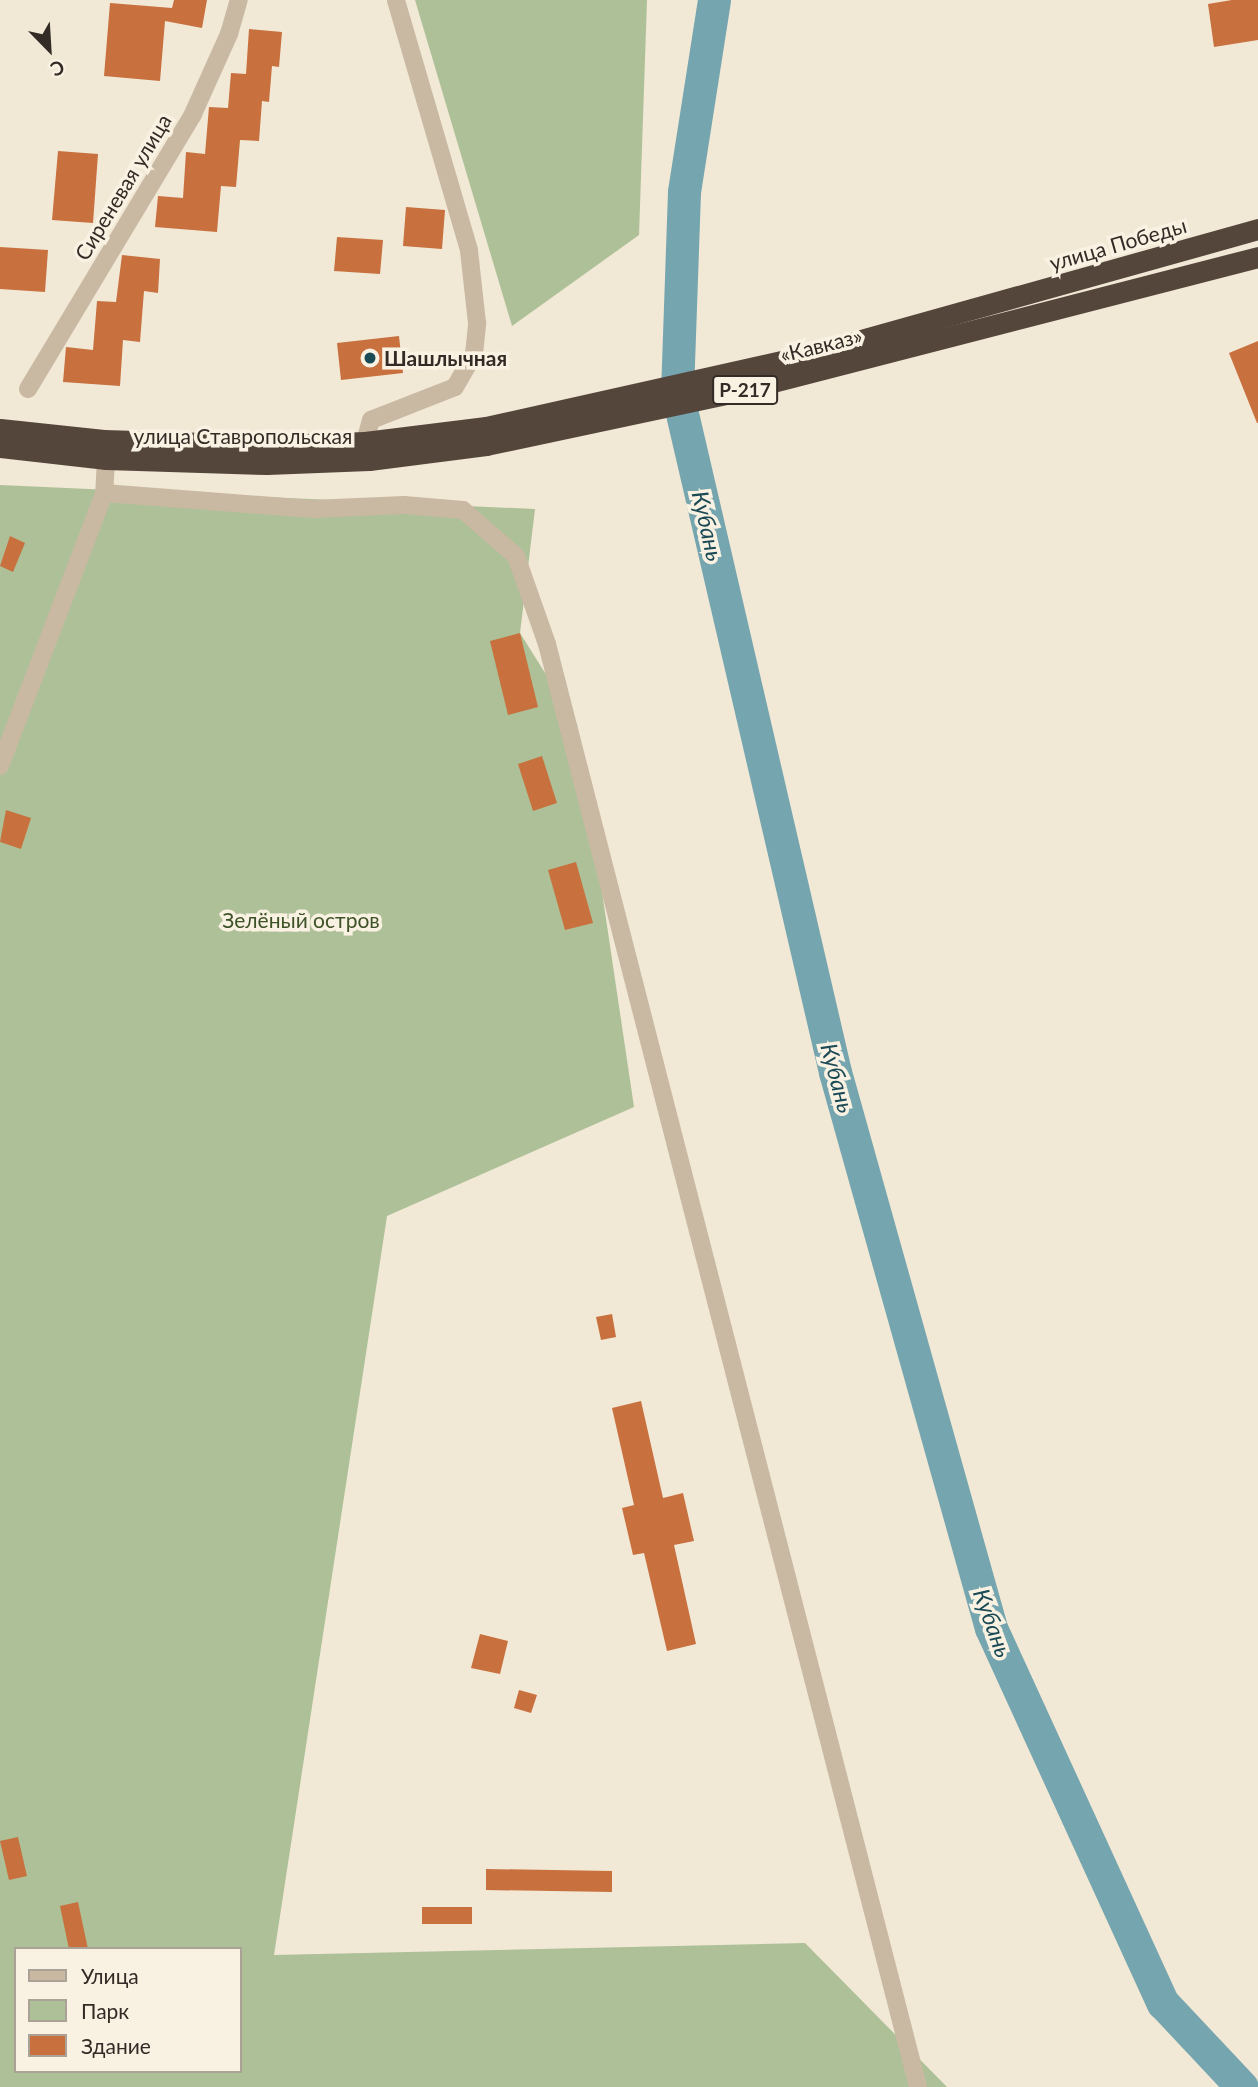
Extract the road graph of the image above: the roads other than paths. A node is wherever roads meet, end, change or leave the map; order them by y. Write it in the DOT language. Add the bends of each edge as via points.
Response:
graph roads {
  1 [pos="239,0"];
  2 [pos="396,0"];
  3 [pos="1258,229"];
  4 [pos="1258,257"];
  5 [pos="990,305"];
  6 [pos="28,389"];
  7 [pos="0,429"];
  8 [pos="486,436"];
  9 [pos="365,442"];
  10 [pos="0,447"];
  11 [pos="106,459"];
  12 [pos="104,493"];
  13 [pos="0,766"];
  14 [pos="918,2087"];
  1 -- 6 [label="street, Сиреневая улица" via="193,114"];
  2 -- 9 [label="street" via="469,250 477,323 474,354 455,387 371,420"];
  3 -- 5 [label="highway, улица Победы / Р-217"];
  4 -- 8 [label="highway, «Кавказ» / Р-217" via="730,394"];
  5 -- 8 [label="highway, «Кавказ» / Р-217"];
  7 -- 9 [label="highway, улица Ставропольская / Р-217" via="194,445"];
  8 -- 9 [label="highway, улица Ставропольская / Р-217"];
  8 -- 11 [label="highway, улица Ставропольская / Р-217" via="369,460 267,464"];
  10 -- 11 [label="highway, улица Ставропольская / Р-217"];
  11 -- 12 [label="street"];
  12 -- 13 [label="street"];
  12 -- 14 [label="street" via="312,509 404,505 463,510 516,556 547,644"];
}
